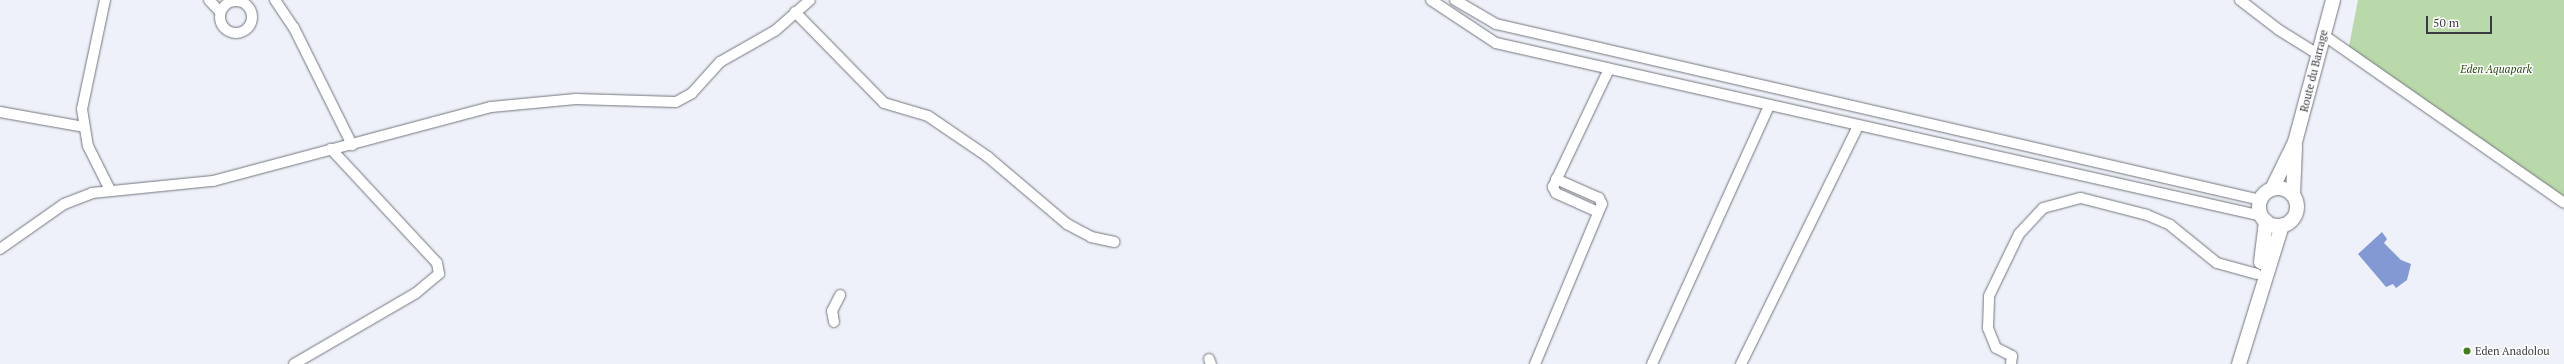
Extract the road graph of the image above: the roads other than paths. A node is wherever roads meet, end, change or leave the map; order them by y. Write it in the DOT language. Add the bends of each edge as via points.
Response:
graph roads {
  1 [pos="105,0"];
  2 [pos="209,0"];
  3 [pos="257,0"];
  4 [pos="275,0"];
  5 [pos="810,0"];
  6 [pos="1431,0"];
  7 [pos="1455,0"];
  8 [pos="2240,0"];
  9 [pos="2333,0"];
  10 [pos="250,8"];
  11 [pos="220,12"];
  12 [pos="795,12"];
  13 [pos="2322,34"];
  14 [pos="2316,53"];
  15 [pos="1609,69"];
  16 [pos="1769,106"];
  17 [pos="0,112"];
  18 [pos="1858,126"];
  19 [pos="84,127"];
  20 [pos="2295,142"];
  21 [pos="352,145"];
  22 [pos="331,149"];
  23 [pos="2272,189"];
  24 [pos="110,190"];
  25 [pos="2293,195"];
  26 [pos="2261,200"];
  27 [pos="2564,203"];
  28 [pos="2264,218"];
  29 [pos="2282,225"];
  30 [pos="1114,242"];
  31 [pos="0,250"];
  32 [pos="2258,274"];
  33 [pos="840,295"];
  34 [pos="834,322"];
  35 [pos="2241,358"];
  36 [pos="294,364"];
  37 [pos="1535,364"];
  38 [pos="1652,364"];
  39 [pos="1741,364"];
  40 [pos="2011,364"];
  1 -- 19 [label="street" via="85,89"];
  2 -- 11 [label="street"];
  3 -- 10 [label="street"];
  4 -- 21 [label="street" via="294,28"];
  5 -- 12 [label="street"];
  6 -- 15 [label="street" via="1496,43"];
  7 -- 26 [label="street" via="1496,24"];
  8 -- 14 [label="street" via="2279,30"];
  9 -- 13 [label="main road, Route du Barrage"];
  10 -- 11 [label="street" via="238,1 231,1"];
  10 -- 11 [label="street" via="250,24 237,33 223,27"];
  12 -- 21 [label="street" via="776,30 720,62 692,93 676,102 576,99 491,107"];
  12 -- 30 [label="street" via="884,103 928,116 988,157 1067,224 1091,237"];
  13 -- 14 [label="main road, Route du Barrage"];
  13 -- 27 [label="street"];
  14 -- 20 [label="main road, Route du Barrage"];
  15 -- 16 [label="street"];
  15 -- 37 [label="street" via="1553,187 1556,193 1598,212"];
  16 -- 18 [label="street"];
  16 -- 38 [label="street"];
  17 -- 19 [label="street"];
  18 -- 28 [label="street"];
  18 -- 39 [label="street"];
  19 -- 24 [label="street" via="88,146"];
  20 -- 23 [label="main road, Route du Barrage"];
  20 -- 25 [label="main road, Route du Barrage"];
  21 -- 22 [label="street"];
  22 -- 24 [label="street" via="213,181"];
  22 -- 36 [label="street" via="437,263 439,274 416,293"];
  23 -- 25 [label="main road" via="2284,188"];
  23 -- 26 [label="main road, Route du Barrage"];
  24 -- 31 [label="street" via="76,198"];
  25 -- 29 [label="main road, Route du Barrage" via="2297,212"];
  26 -- 28 [label="main road"];
  28 -- 29 [label="main road"];
  28 -- 32 [label="main road"];
  29 -- 35 [label="main road"];
  32 -- 35 [label="main road" via="2241,336"];
  32 -- 40 [label="street" via="2216,263 2170,225 2147,215 2081,198 2043,208 2019,234 1988,296 1988,328 1996,348 2012,356"];
  33 -- 34 [label="street" via="832,311"];
}
